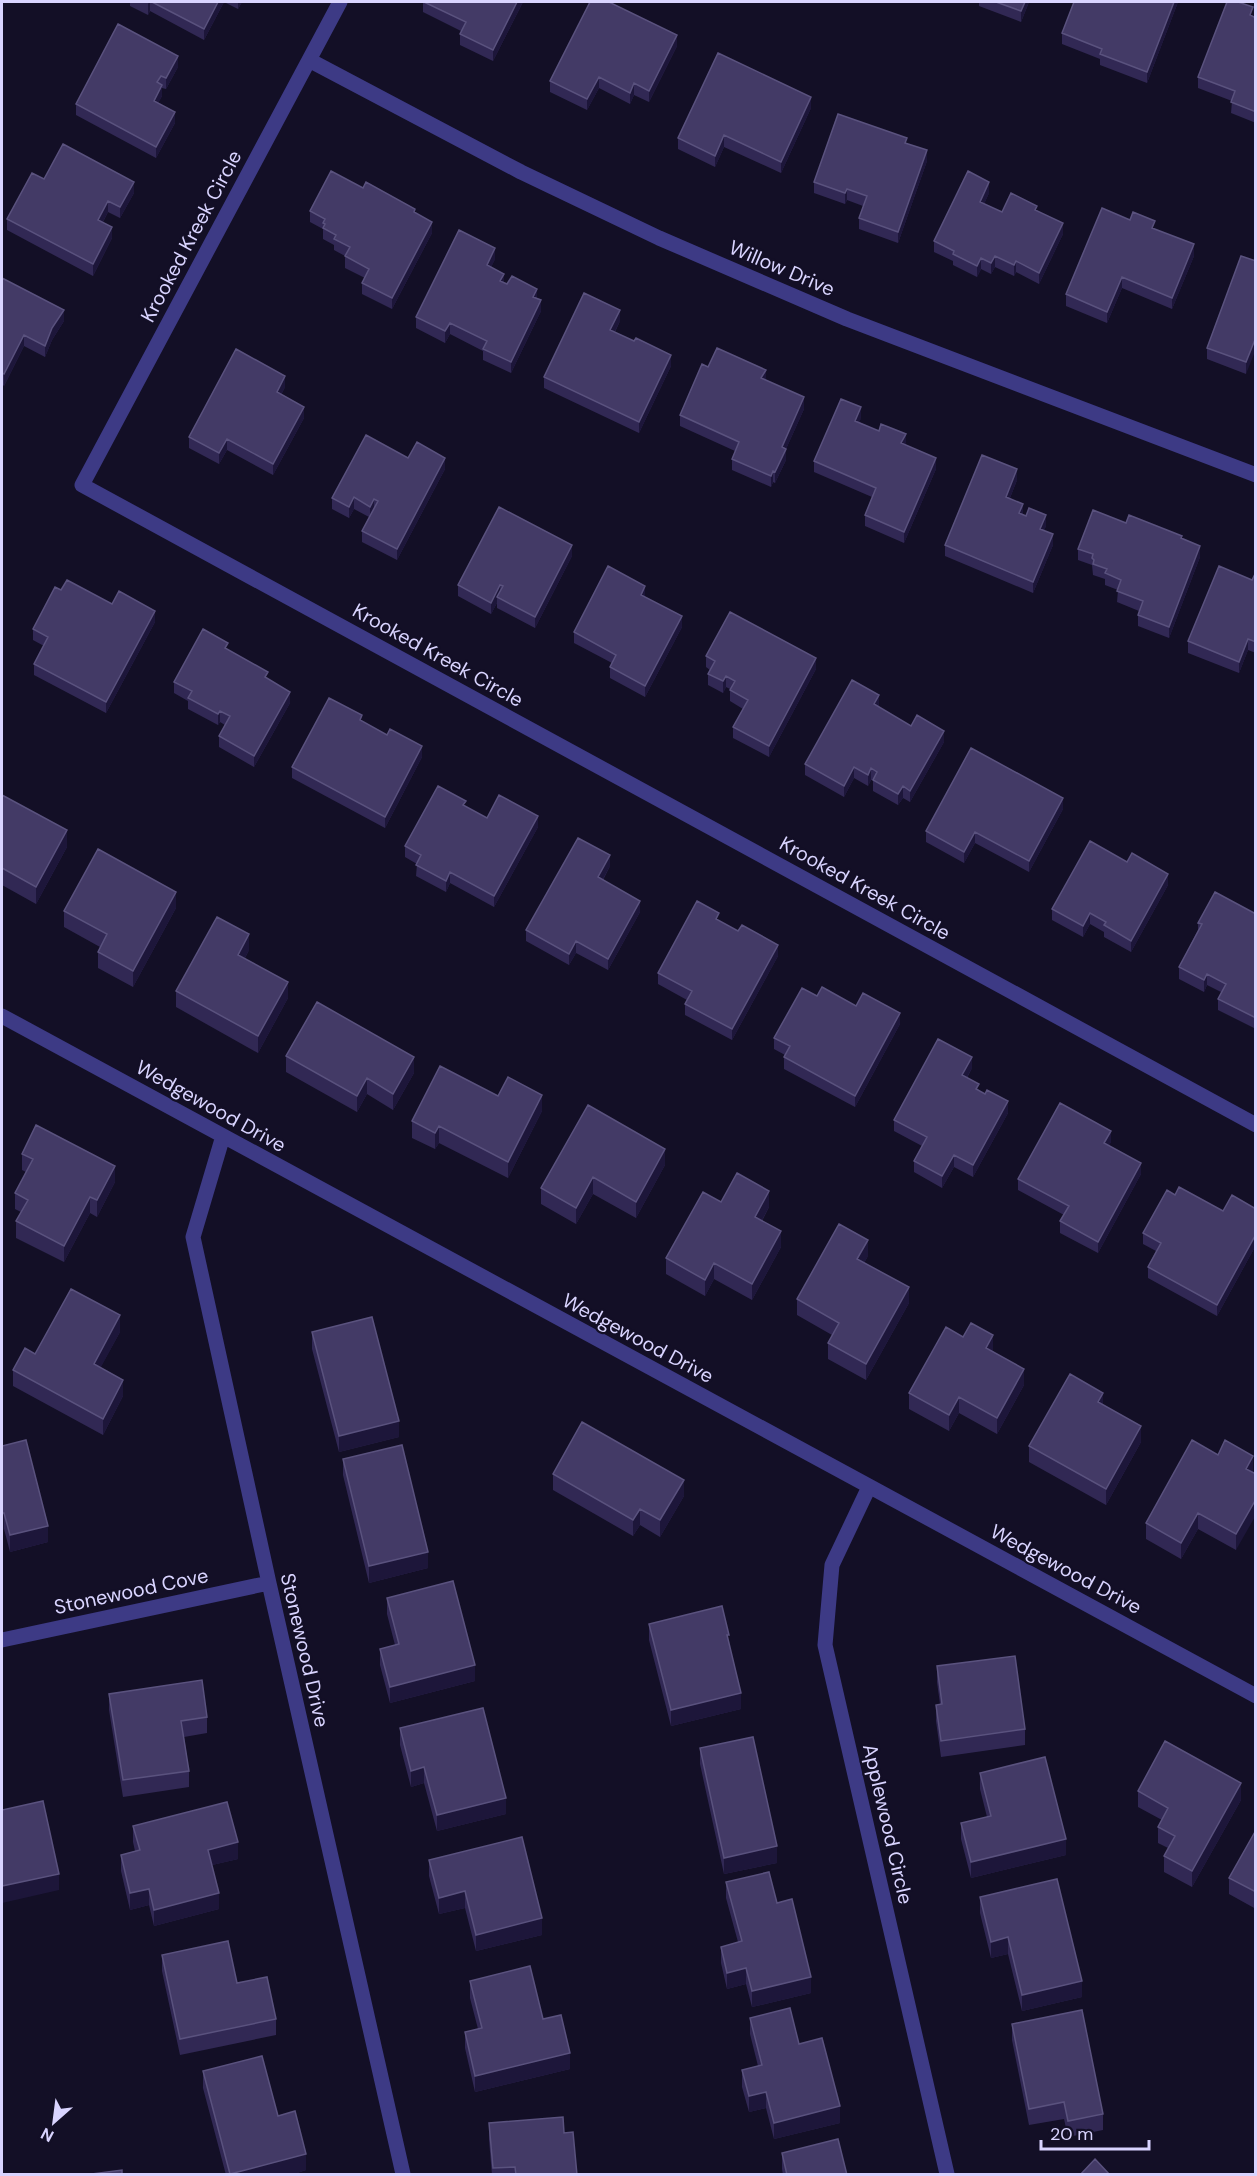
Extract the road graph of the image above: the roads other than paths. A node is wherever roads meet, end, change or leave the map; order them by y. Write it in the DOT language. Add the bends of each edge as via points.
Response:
graph roads {
  1 [pos="340,2"];
  2 [pos="309,60"];
  3 [pos="1256,475"];
  4 [pos="2,1016"];
  5 [pos="1256,1125"];
  6 [pos="223,1136"];
  7 [pos="869,1487"];
  8 [pos="268,1583"];
  9 [pos="2,1640"];
  10 [pos="1256,1696"];
  11 [pos="403,2175"];
  12 [pos="947,2175"];
  1 -- 2 [label="street, Krooked Kreek Circle"];
  2 -- 3 [label="street, Willow Drive" via="510,167 659,238 826,310"];
  2 -- 5 [label="street, Krooked Kreek Circle" via="82,485"];
  4 -- 6 [label="street, Wedgewood Drive"];
  6 -- 7 [label="street, Wedgewood Drive"];
  6 -- 8 [label="street, Stonewood Drive" via="194,1237"];
  7 -- 10 [label="street, Wedgewood Drive"];
  7 -- 12 [label="street, Applewood Circle" via="832,1565 825,1645"];
  8 -- 9 [label="street, Stonewood Cove"];
  8 -- 11 [label="street, Stonewood Drive"];
}
